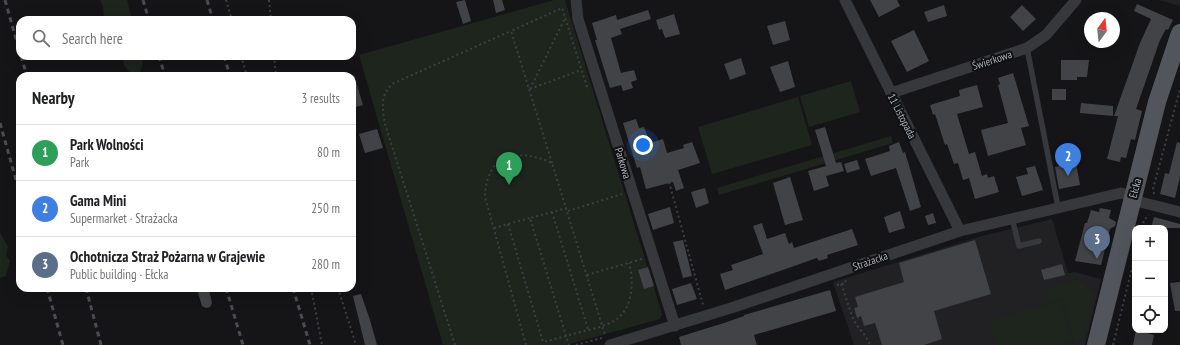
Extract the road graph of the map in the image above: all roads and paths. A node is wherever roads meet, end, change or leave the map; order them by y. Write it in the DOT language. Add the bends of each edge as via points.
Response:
graph roads {
  1 [pos="226,0"];
  2 [pos="269,0"];
  3 [pos="576,0"];
  4 [pos="845,0"];
  5 [pos="1076,0"];
  6 [pos="231,16"];
  7 [pos="271,16"];
  8 [pos="565,18"];
  9 [pos="511,31"];
  10 [pos="1180,33"];
  11 [pos="1027,48"];
  12 [pos="242,60"];
  13 [pos="274,60"];
  14 [pos="1180,63"];
  15 [pos="581,70"];
  16 [pos="246,72"];
  17 [pos="276,72"];
  18 [pos="1180,89"];
  19 [pos="529,90"];
  20 [pos="588,92"];
  21 [pos="891,93"];
  22 [pos="552,163"];
  23 [pos="669,182"];
  24 [pos="620,187"];
  25 [pos="627,193"];
  26 [pos="1141,198"];
  27 [pos="1058,207"];
  28 [pos="567,209"];
  29 [pos="552,212"];
  30 [pos="1180,212"];
  31 [pos="530,218"];
  32 [pos="1012,218"];
  33 [pos="508,224"];
  34 [pos="1139,225"];
  35 [pos="494,228"];
  36 [pos="960,231"];
  37 [pos="1039,241"];
  38 [pos="640,252"];
  39 [pos="1132,254"];
  40 [pos="1134,261"];
  41 [pos="630,263"];
  42 [pos="587,275"];
  43 [pos="842,284"];
  44 [pos="312,292"];
  45 [pos="339,292"];
  46 [pos="697,309"];
  47 [pos="602,325"];
  48 [pos="675,326"];
  49 [pos="588,329"];
  50 [pos="566,336"];
  51 [pos="608,341"];
  52 [pos="322,345"];
  53 [pos="356,345"];
  54 [pos="455,345"];
  55 [pos="526,345"];
  56 [pos="569,345"];
  57 [pos="870,345"];
  58 [pos="1096,345"];
  59 [pos="1107,345"];
  60 [pos="1113,345"];
  1 -- 6 [label="path"];
  2 -- 7 [label="path"];
  3 -- 25 [label="street, Parkowa" via="578,19"];
  4 -- 21 [label="street, 11 Listopada"];
  5 -- 11 [label="street, Świerkowa" via="1046,35"];
  8 -- 9 [label="path" via="562,8"];
  8 -- 15 [label="path"];
  8 -- 19 [label="path"];
  9 -- 19 [label="path"];
  9 -- 54 [label="path" via="394,83 385,92 383,102 385,124"];
  10 -- 26 [label="main road, Ełcka" via="1157,102"];
  11 -- 21 [label="street, Świerkowa"];
  11 -- 27 [label="lane"];
  12 -- 16 [label="path"];
  13 -- 17 [label="path"];
  14 -- 26 [label="main road, Ełcka"];
  15 -- 19 [label="path"];
  15 -- 20 [label="path"];
  18 -- 26 [label="path" via="1154,194"];
  19 -- 22 [label="path"];
  21 -- 36 [label="street, 11 Listopada"];
  22 -- 28 [label="path"];
  22 -- 35 [label="path" via="521,154 497,162 485,185 485,197"];
  23 -- 46 [label="path" via="704,307"];
  24 -- 25 [label="path"];
  25 -- 28 [label="path"];
  25 -- 48 [label="street, Parkowa"];
  26 -- 27 [label="street, Strażacka" via="1121,193"];
  26 -- 30 [label="street, Strażacka"];
  26 -- 34 [label="main road, Ełcka"];
  26 -- 58 [label="main road, Ełcka"];
  27 -- 32 [label="street, Strażacka"];
  28 -- 29 [label="path"];
  28 -- 42 [label="path"];
  29 -- 31 [label="path"];
  29 -- 49 [label="path"];
  31 -- 33 [label="path"];
  31 -- 50 [label="path"];
  32 -- 36 [label="street, Strażacka"];
  32 -- 37 [label="lane" via="1019,246"];
  33 -- 35 [label="path"];
  33 -- 50 [label="path" via="543,342"];
  35 -- 55 [label="path"];
  36 -- 48 [label="street, Strażacka"];
  38 -- 41 [label="path" via="642,259"];
  39 -- 59 [label="main road, Ełcka"];
  40 -- 60 [label="path"];
  41 -- 42 [label="path"];
  41 -- 47 [label="path" via="633,280 625,310 617,319"];
  42 -- 47 [label="path"];
  43 -- 57 [label="path" via="853,319"];
  44 -- 52 [label="path"];
  45 -- 53 [label="path"];
  47 -- 49 [label="path"];
  47 -- 51 [label="path"];
  48 -- 51 [label="street, Strażacka"];
  49 -- 50 [label="path"];
  50 -- 56 [label="path"];
}
